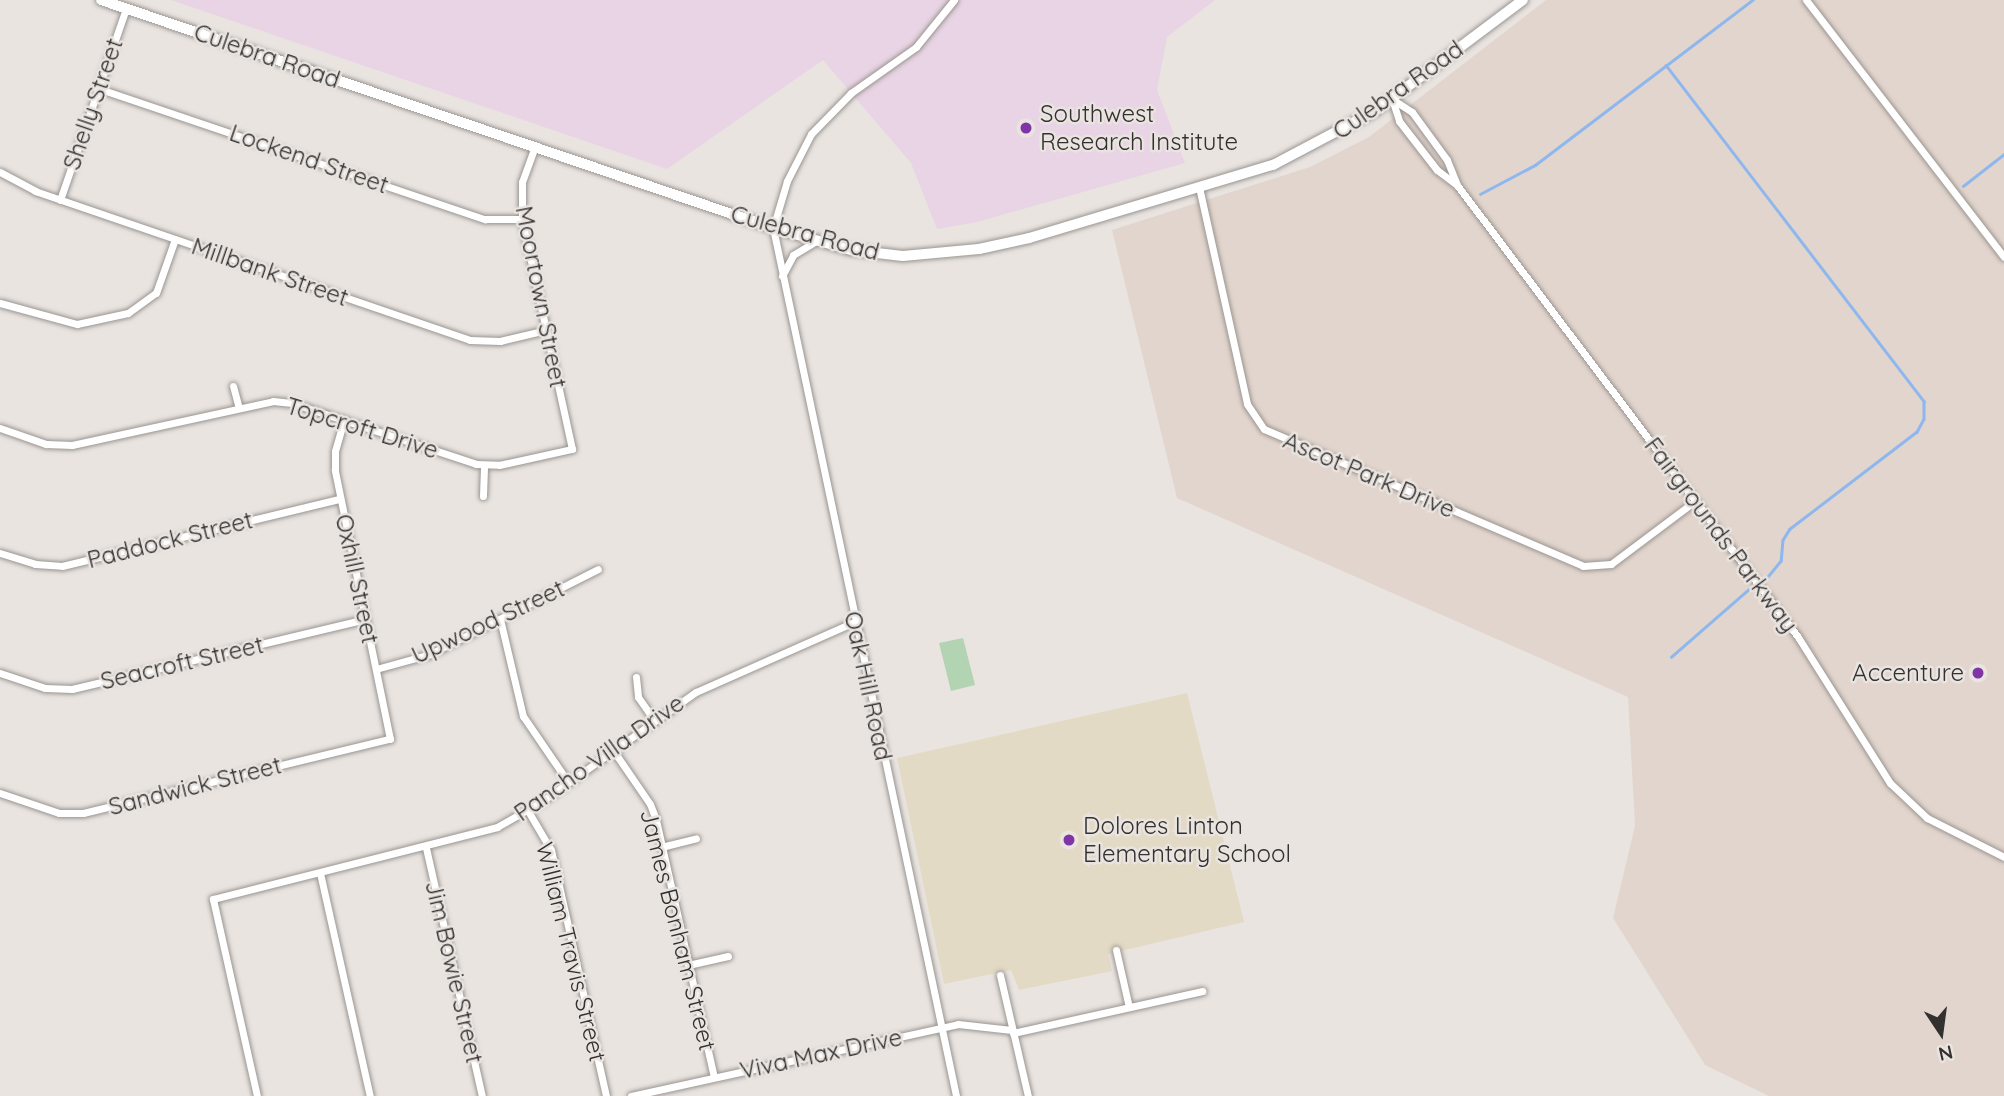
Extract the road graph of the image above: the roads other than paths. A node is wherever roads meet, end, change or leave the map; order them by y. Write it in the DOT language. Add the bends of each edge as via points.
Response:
graph roads {
  1 [pos="101,0"];
  2 [pos="954,0"];
  3 [pos="1523,0"];
  4 [pos="1806,0"];
  5 [pos="126,8"];
  6 [pos="97,88"];
  7 [pos="1392,99"];
  8 [pos="535,147"];
  9 [pos="0,172"];
  10 [pos="1457,186"];
  11 [pos="1199,187"];
  12 [pos="60,200"];
  13 [pos="522,219"];
  14 [pos="773,228"];
  15 [pos="175,239"];
  16 [pos="816,241"];
  17 [pos="2004,257"];
  18 [pos="781,276"];
  19 [pos="0,303"];
  20 [pos="546,330"];
  21 [pos="233,386"];
  22 [pos="238,405"];
  23 [pos="344,419"];
  24 [pos="0,428"];
  25 [pos="572,449"];
  26 [pos="484,465"];
  27 [pos="483,496"];
  28 [pos="340,499"];
  29 [pos="1695,500"];
  30 [pos="0,553"];
  31 [pos="598,569"];
  32 [pos="500,619"];
  33 [pos="365,620"];
  34 [pos="854,622"];
  35 [pos="376,669"];
  36 [pos="0,673"];
  37 [pos="636,677"];
  38 [pos="655,721"];
  39 [pos="390,739"];
  40 [pos="613,750"];
  41 [pos="568,782"];
  42 [pos="0,793"];
  43 [pos="528,811"];
  44 [pos="696,838"];
  45 [pos="661,847"];
  46 [pos="426,848"];
  47 [pos="2004,857"];
  48 [pos="320,873"];
  49 [pos="1116,950"];
  50 [pos="729,956"];
  51 [pos="688,965"];
  52 [pos="1000,975"];
  53 [pos="1202,991"];
  54 [pos="1129,1007"];
  55 [pos="941,1027"];
  56 [pos="1013,1031"];
  57 [pos="714,1077"];
  58 [pos="257,1096"];
  59 [pos="370,1096"];
  60 [pos="482,1096"];
  61 [pos="606,1096"];
  62 [pos="631,1096"];
  63 [pos="956,1096"];
  64 [pos="1028,1096"];
  1 -- 5 [label="main road, Culebra Road"];
  2 -- 14 [label="street" via="916,47 851,93 811,134 787,181"];
  3 -- 7 [label="main road, Culebra Road"];
  4 -- 17 [label="street"];
  5 -- 6 [label="street, Shelly Street"];
  5 -- 8 [label="main road, Culebra Road"];
  6 -- 12 [label="street, Shelly Street"];
  6 -- 13 [label="street, Lockend Street" via="485,219"];
  7 -- 10 [label="street, Fairgrounds Parkway" via="1419,121 1447,160"];
  7 -- 10 [label="street, Fairgrounds Parkway" via="1399,121 1437,170"];
  7 -- 11 [label="main road, Culebra Road" via="1353,125 1273,165"];
  8 -- 13 [label="street, Moortown Street" via="522,182"];
  8 -- 14 [label="main road, Culebra Road"];
  9 -- 12 [label="street, Millbank Street"];
  10 -- 29 [label="street, Fairgrounds Parkway"];
  11 -- 16 [label="main road, Culebra Road" via="979,249 903,256"];
  11 -- 29 [label="street, Ascot Park Drive" via="1247,404 1264,429 1583,566 1611,564"];
  12 -- 15 [label="street, Millbank Street"];
  13 -- 20 [label="street, Moortown Street"];
  14 -- 16 [label="main road, Culebra Road"];
  14 -- 18 [label="street, Oak Hill Road"];
  15 -- 19 [label="street" via="156,293 128,313 77,324"];
  15 -- 20 [label="street, Millbank Street" via="470,340 500,341"];
  16 -- 18 [label="street" via="792,256"];
  18 -- 34 [label="street, Oak Hill Road"];
  20 -- 25 [label="street, Moortown Street"];
  21 -- 22 [label="street"];
  22 -- 23 [label="street, Topcroft Drive" via="292,402"];
  22 -- 24 [label="street, Topcroft Drive" via="72,445 46,444"];
  23 -- 26 [label="street, Topcroft Drive"];
  23 -- 28 [label="street, Oxhill Street" via="335,451"];
  25 -- 26 [label="street, Topcroft Drive"];
  26 -- 27 [label="street"];
  28 -- 30 [label="street, Paddock Street" via="71,564 44,566"];
  28 -- 33 [label="street, Oxhill Street"];
  29 -- 47 [label="street, Fairgrounds Parkway" via="1798,637 1901,796 1941,827"];
  31 -- 32 [label="street, Upwood Street"];
  32 -- 35 [label="street, Upwood Street" via="417,659"];
  32 -- 41 [label="street" via="523,716"];
  33 -- 35 [label="street, Oxhill Street"];
  33 -- 36 [label="street, Seacroft Street" via="72,689 45,688"];
  34 -- 38 [label="street, Pancho Villa Drive" via="704,687"];
  34 -- 55 [label="street, Oak Hill Road"];
  35 -- 39 [label="street, Oxhill Street"];
  37 -- 38 [label="street" via="638,697"];
  38 -- 40 [label="street, Pancho Villa Drive"];
  39 -- 42 [label="street, Sandwick Street" via="83,813 59,813"];
  40 -- 41 [label="street, Pancho Villa Drive"];
  40 -- 45 [label="street, James Bonham Street" via="650,804"];
  41 -- 43 [label="street, Pancho Villa Drive"];
  43 -- 46 [label="street, Pancho Villa Drive" via="472,837"];
  43 -- 61 [label="street, William Travis Street" via="551,850"];
  44 -- 45 [label="street"];
  45 -- 51 [label="street, James Bonham Street"];
  46 -- 48 [label="street, Pancho Villa Drive"];
  46 -- 60 [label="street, Jim Bowie Street"];
  48 -- 58 [label="street, Pancho Villa Drive" via="213,899"];
  48 -- 59 [label="street"];
  49 -- 54 [label="street"];
  50 -- 51 [label="street"];
  51 -- 57 [label="street, James Bonham Street"];
  52 -- 56 [label="street"];
  53 -- 54 [label="street, Viva Max Drive"];
  54 -- 56 [label="street, Viva Max Drive"];
  55 -- 56 [label="street, Viva Max Drive" via="973,1023"];
  55 -- 57 [label="street, Viva Max Drive"];
  55 -- 63 [label="street, Oak Hill Road"];
  56 -- 64 [label="street"];
  57 -- 62 [label="street, Viva Max Drive"];
}
